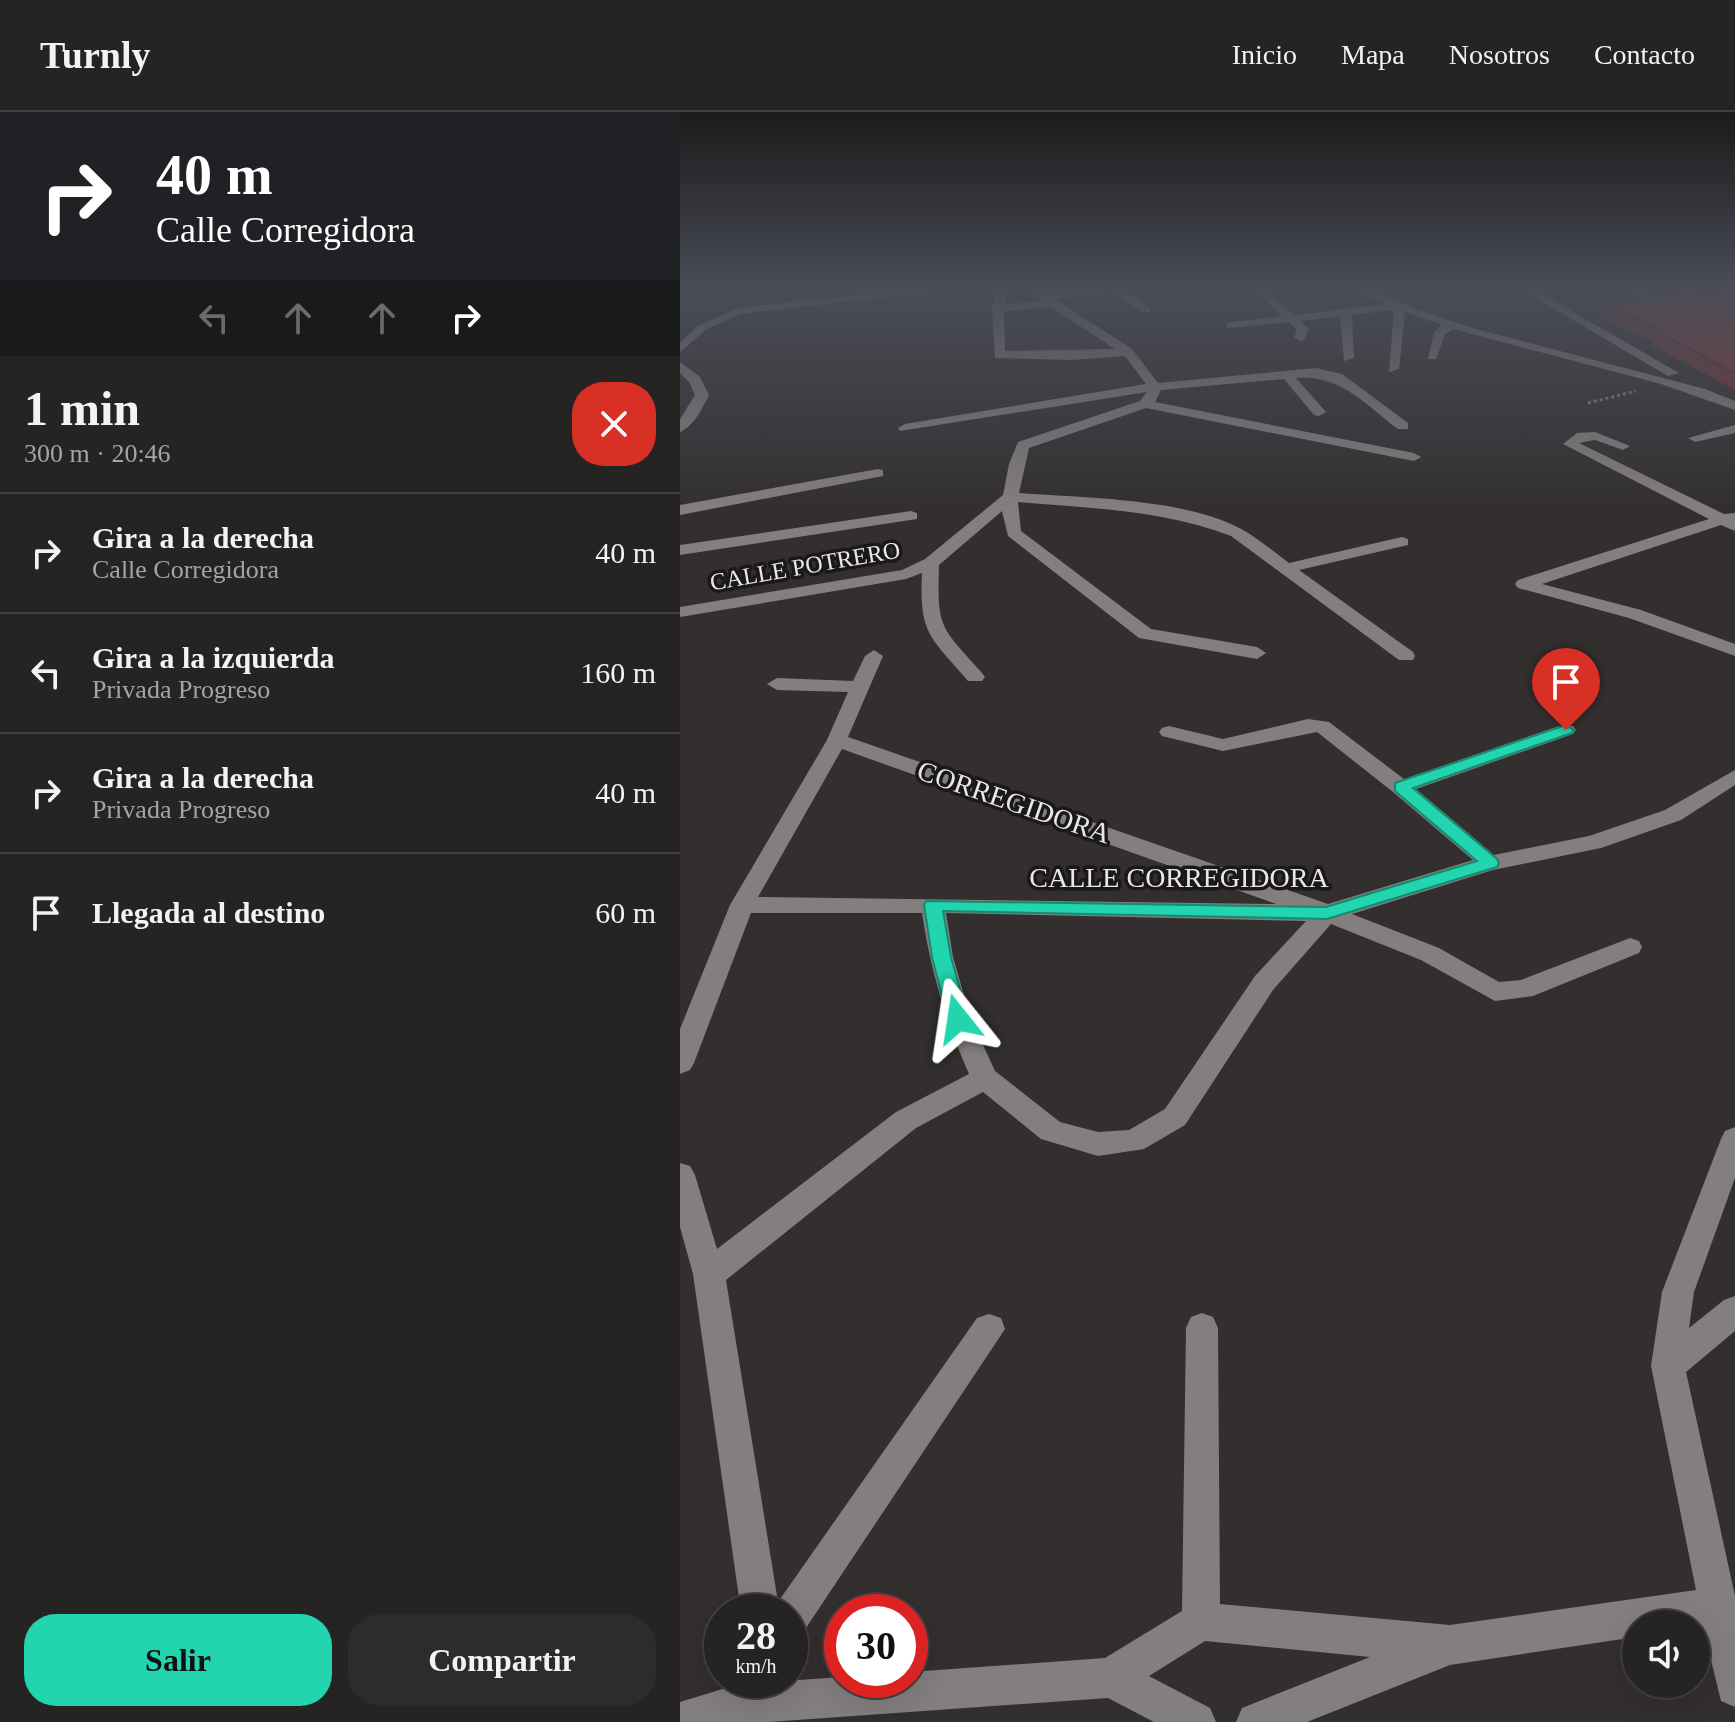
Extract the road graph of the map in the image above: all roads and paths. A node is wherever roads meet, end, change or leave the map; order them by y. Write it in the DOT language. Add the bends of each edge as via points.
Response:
graph roads {
  1 [pos="1135,361"];
  2 [pos="1394,361"];
  3 [pos="1593,361"];
  4 [pos="1652,361"];
  5 [pos="680,366"];
  6 [pos="1393,369"];
  7 [pos="1288,376"];
  8 [pos="1672,382"];
  9 [pos="1155,387"];
  10 [pos="1713,396"];
  11 [pos="1588,403"];
  12 [pos="1145,404"];
  13 [pos="1735,406"];
  14 [pos="1319,412"];
  15 [pos="681,425"];
  16 [pos="1403,426"];
  17 [pos="905,428"];
  18 [pos="1735,429"];
  19 [pos="1695,438"];
  20 [pos="1623,446"];
  21 [pos="1414,457"];
  22 [pos="878,473"];
  23 [pos="1010,497"];
  24 [pos="680,510"];
  25 [pos="911,516"];
  26 [pos="1731,521"];
  27 [pos="1402,542"];
  28 [pos="680,550"];
  29 [pos="931,563"];
  30 [pos="1287,568"];
  31 [pos="680,612"];
  32 [pos="1735,650"];
  33 [pos="1257,653"];
  34 [pos="874,656"];
  35 [pos="1406,656"];
  36 [pos="975,677"];
  37 [pos="777,684"];
  38 [pos="858,687"];
  39 [pos="1566,730"];
  40 [pos="1169,732"];
  41 [pos="837,740"];
  42 [pos="1735,776"];
  43 [pos="1401,787"];
  44 [pos="1490,863"];
  45 [pos="742,905"];
  46 [pos="933,905"];
  47 [pos="1327,913"];
  48 [pos="1630,947"];
  49 [pos="680,1063"];
  50 [pos="985,1078"];
  51 [pos="1735,1139"];
  52 [pos="680,1175"];
  53 [pos="709,1274"];
  54 [pos="1735,1311"];
  55 [pos="1202,1328"];
  56 [pos="989,1329"];
  57 [pos="1668,1366"];
  58 [pos="757,1594"];
  59 [pos="806,1594"];
  60 [pos="1717,1606"];
  61 [pos="1201,1621"];
  62 [pos="1450,1645"];
  63 [pos="1110,1678"];
  64 [pos="1735,1687"];
  65 [pos="808,1690"];
  66 [pos="732,1698"];
  67 [pos="682,1722"];
  68 [pos="1196,1722"];
  69 [pos="1256,1722"];
  1 -- 9 [label="street"];
  2 -- 6 [label="street"];
  3 -- 8 [label="street"];
  4 -- 10 [label="street"];
  5 -- 15 [label="street" via="702,395"];
  7 -- 9 [label="street"];
  7 -- 14 [label="street"];
  7 -- 16 [label="street" via="1316,372 1337,377"];
  8 -- 10 [label="street"];
  8 -- 11 [label="path"];
  9 -- 12 [label="street"];
  9 -- 17 [label="street"];
  10 -- 13 [label="street"];
  12 -- 21 [label="street"];
  12 -- 23 [label="street" via="1029,440 1020,449"];
  18 -- 19 [label="street"];
  20 -- 26 [label="street" via="1591,435 1571,441 1576,448"];
  22 -- 24 [label="street"];
  23 -- 29 [label="street, CALLE POTRERO"];
  23 -- 30 [label="street" via="1210,521"];
  23 -- 33 [label="street" via="1014,533 1145,634"];
  25 -- 28 [label="street"];
  26 -- 32 [label="street" via="1524,584 1635,614"];
  27 -- 30 [label="street"];
  29 -- 31 [label="street, CALLE POTRERO" via="875,582"];
  29 -- 36 [label="street" via="929,608 935,631"];
  30 -- 35 [label="street"];
  34 -- 38 [label="street"];
  37 -- 38 [label="street"];
  38 -- 41 [label="street"];
  39 -- 43 [label="street"];
  40 -- 43 [label="street" via="1223,745 1322,726"];
  41 -- 45 [label="street"];
  41 -- 47 [label="street, CORREGIDORA"];
  42 -- 44 [label="street, CALLE CORREGIDORA" via="1673,815 1646,825 1593,843"];
  43 -- 44 [label="street"];
  44 -- 47 [label="street, CALLE CORREGIDORA"];
  45 -- 46 [label="street, CALLE CORREGIDORA"];
  45 -- 49 [label="street"];
  46 -- 47 [label="street, CALLE CORREGIDORA"];
  46 -- 50 [label="street" via="958,1019"];
  47 -- 48 [label="street, CORREGIDORA" via="1430,954 1495,992 1524,989"];
  47 -- 50 [label="street" via="1264,983 1175,1117 1134,1141 1098,1144 1051,1131"];
  50 -- 53 [label="street" via="906,1120"];
  51 -- 57 [label="street" via="1678,1292"];
  52 -- 53 [label="street"];
  53 -- 58 [label="street"];
  54 -- 57 [label="street"];
  55 -- 61 [label="street"];
  56 -- 59 [label="street"];
  57 -- 60 [label="street"];
  60 -- 62 [label="street"];
  60 -- 64 [label="street"];
  61 -- 62 [label="street"];
  61 -- 63 [label="street"];
  62 -- 69 [label="street"];
  63 -- 65 [label="street"];
  63 -- 68 [label="street"];
  66 -- 67 [label="street"];
}
